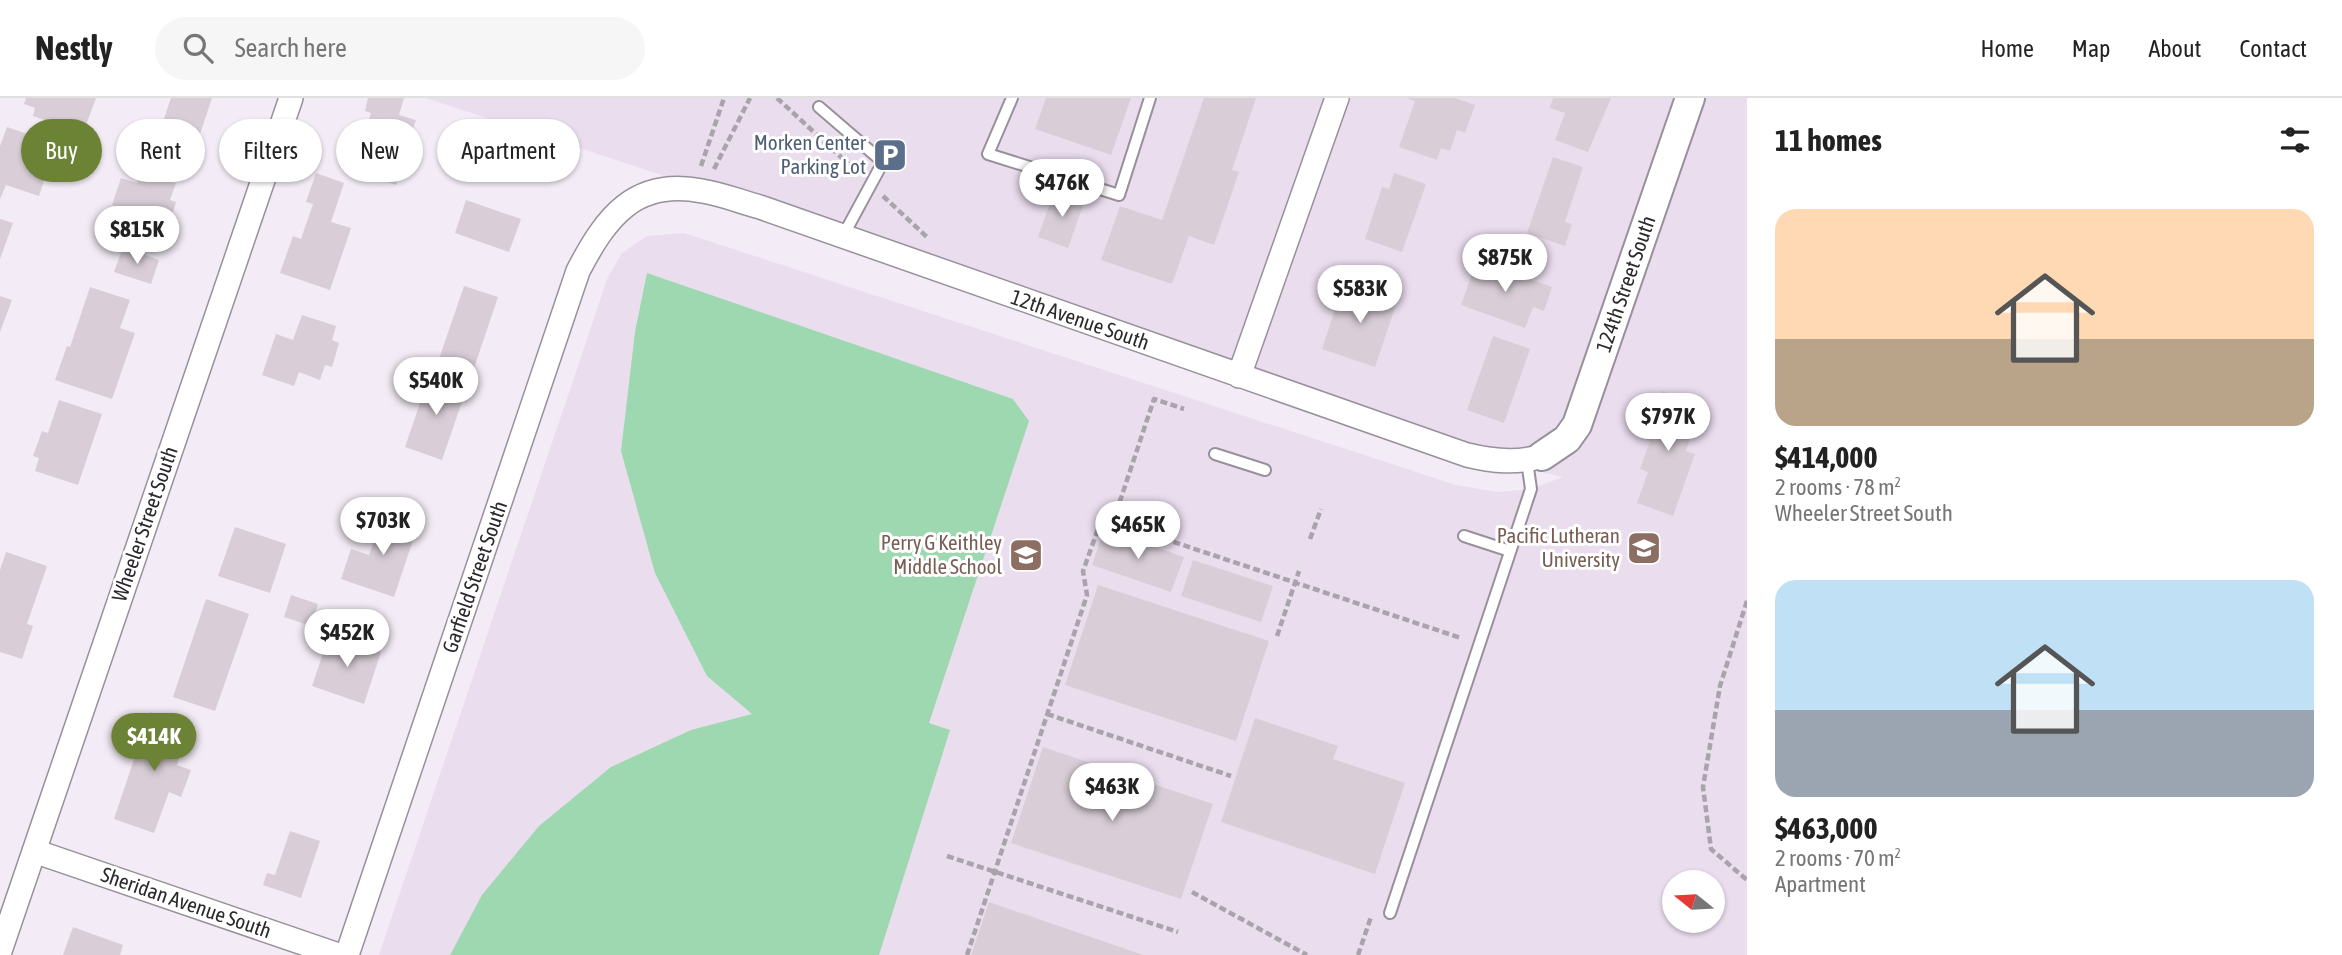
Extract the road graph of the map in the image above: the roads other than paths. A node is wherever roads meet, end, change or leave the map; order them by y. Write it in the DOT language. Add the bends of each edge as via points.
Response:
graph roads {
  1 [pos="291,98"];
  2 [pos="1012,98"];
  3 [pos="1150,98"];
  4 [pos="1337,98"];
  5 [pos="1690,98"];
  6 [pos="818,107"];
  7 [pos="620,208"];
  8 [pos="843,236"];
  9 [pos="1239,376"];
  10 [pos="1215,454"];
  11 [pos="1535,458"];
  12 [pos="1265,470"];
  13 [pos="1464,536"];
  14 [pos="1510,551"];
  15 [pos="34,850"];
  16 [pos="1390,913"];
  17 [pos="0,951"];
  18 [pos="338,955"];
  19 [pos="347,955"];
  1 -- 15 [label="street, Wheeler Street South"];
  2 -- 3 [label="lane" via="988,154 1119,195"];
  4 -- 9 [label="street"];
  5 -- 11 [label="street, 124th Street South" via="1577,425 1567,439"];
  6 -- 8 [label="lane" via="883,162"];
  7 -- 8 [label="street, 12th Avenue South" via="650,193 704,188"];
  7 -- 19 [label="street, Garfield Street South" via="578,271"];
  8 -- 9 [label="street, 12th Avenue South"];
  9 -- 11 [label="street, 12th Avenue South" via="1466,455 1492,461"];
  10 -- 12 [label="lane"];
  11 -- 14 [label="lane" via="1531,489"];
  13 -- 14 [label="lane"];
  14 -- 16 [label="lane"];
  15 -- 17 [label="street, Wheeler Street South"];
  15 -- 18 [label="street, Sheridan Avenue South"];
}
